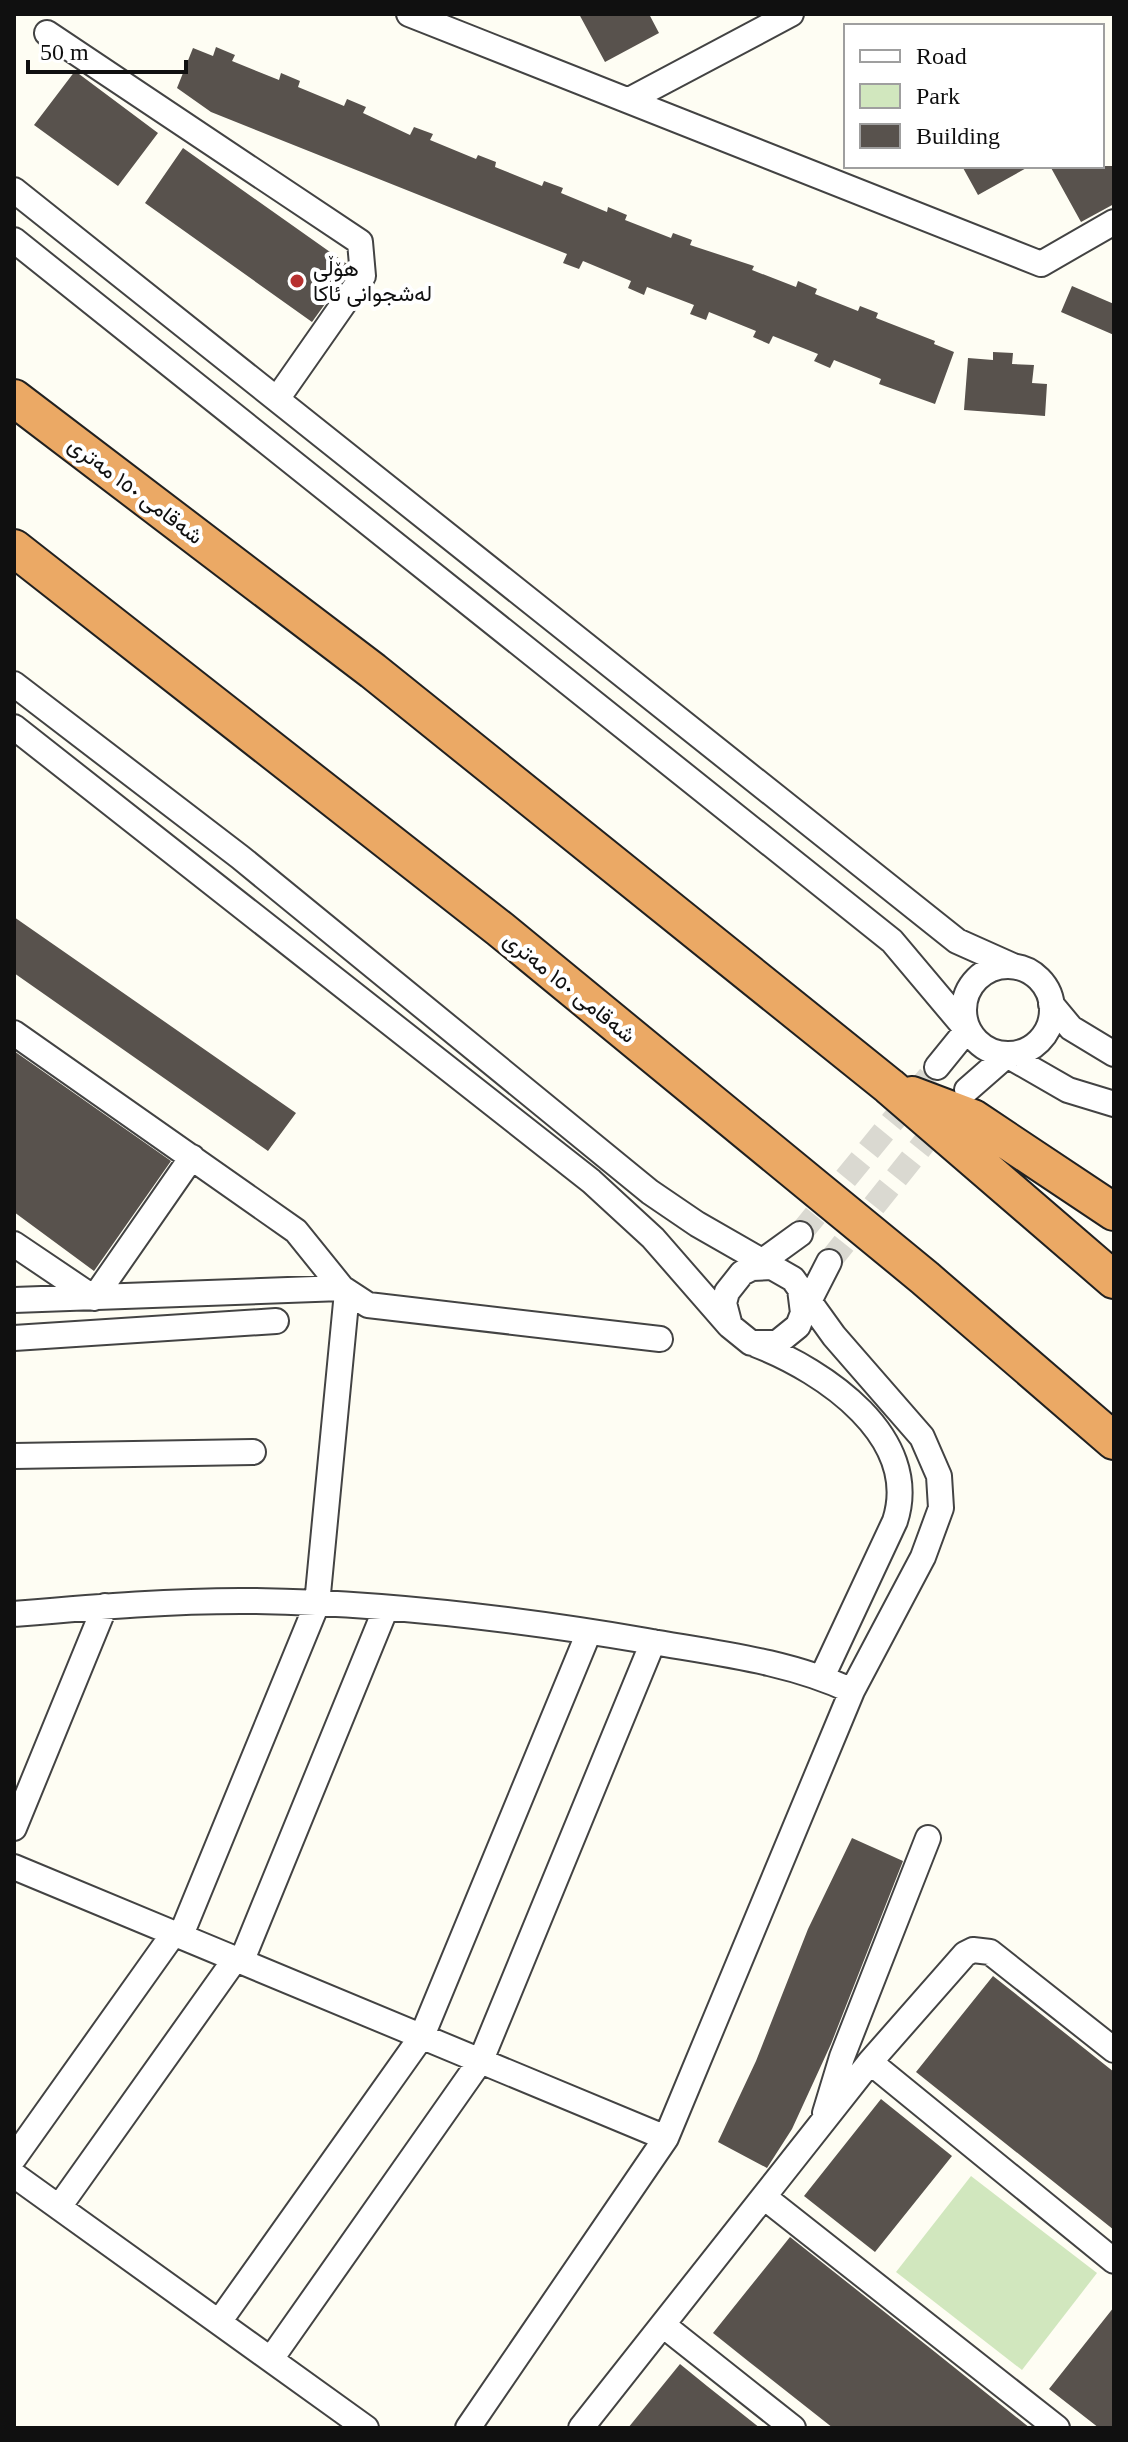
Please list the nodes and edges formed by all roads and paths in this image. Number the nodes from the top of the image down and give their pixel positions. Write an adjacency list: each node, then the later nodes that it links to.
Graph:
1 (409, 14): 4 (street)
2 (791, 14): 4 (street)
3 (47, 33): 9 (street)
4 (629, 100): 6 (street)
5 (14, 190): 9 (street)
6 (1114, 222)
7 (14, 240): 15 (street)
8 (14, 398): 20 (highway, شەقامی ١٥٠ مەتری)
9 (277, 399): 13 (street)
10 (14, 548): 39 (highway, شەقامی ١٥٠ مەتری)
11 (14, 684): 28 (street)
12 (14, 727): 35 (street)
13 (1013, 966): 14 (street); 15 (street)
14 (1051, 1004): 17 (street); 18 (street)
15 (967, 1030): 18 (street); 19 (street)
16 (14, 1033): 23 (street)
17 (1114, 1054)
18 (1007, 1055): 21 (street); 22 (street)
19 (937, 1067)
20 (889, 1086): 24 (highway); 29 (highway, شەقامی ١٥٠ مەتری)
21 (967, 1090)
22 (1114, 1104)
23 (192, 1157): 30 (street); 31 (street)
24 (1114, 1212)
25 (800, 1234): 28 (street)
26 (14, 1244): 31 (street)
27 (829, 1262): 33 (street)
28 (762, 1266): 33 (street); 35 (street)
29 (1114, 1280)
30 (344, 1290): 31 (street); 37 (street); 42 (street)
31 (94, 1298): 32 (street)
32 (14, 1300)
33 (804, 1301): 38 (street); 49 (street)
34 (276, 1321): 36 (street)
35 (730, 1326): 38 (street)
36 (14, 1338)
37 (660, 1339)
38 (751, 1343): 48 (street)
39 (1114, 1441)
40 (253, 1452): 41 (street)
41 (14, 1456)
42 (317, 1604): 43 (street); 44 (street); 53 (street)
43 (105, 1606): 45 (street); 50 (street)
44 (386, 1608): 46 (street); 54 (street)
45 (14, 1614)
46 (589, 1632): 47 (street); 55 (street)
47 (653, 1642): 48 (street); 57 (street)
48 (822, 1677): 49 (street)
49 (852, 1691): 60 (street)
50 (14, 1828)
51 (928, 1838): 59 (street)
52 (14, 1867): 53 (street)
53 (178, 1934): 54 (street); 61 (street)
54 (239, 1959): 55 (street); 64 (street)
55 (422, 2036): 57 (street); 66 (street)
56 (1114, 2050): 58 (street)
57 (481, 2060): 60 (street); 68 (street)
58 (870, 2062): 59 (street); 65 (street)
59 (812, 2136): 63 (street)
60 (666, 2138): 70 (street)
61 (14, 2158)
62 (14, 2175): 64 (street)
63 (764, 2197): 67 (street); 73 (street)
64 (59, 2207): 66 (street)
65 (1114, 2261)
66 (219, 2322): 68 (street)
67 (663, 2325): 71 (street); 72 (street)
68 (271, 2359): 69 (street)
69 (366, 2428)
70 (468, 2428)
71 (581, 2428)
72 (793, 2428)
73 (1057, 2428)

